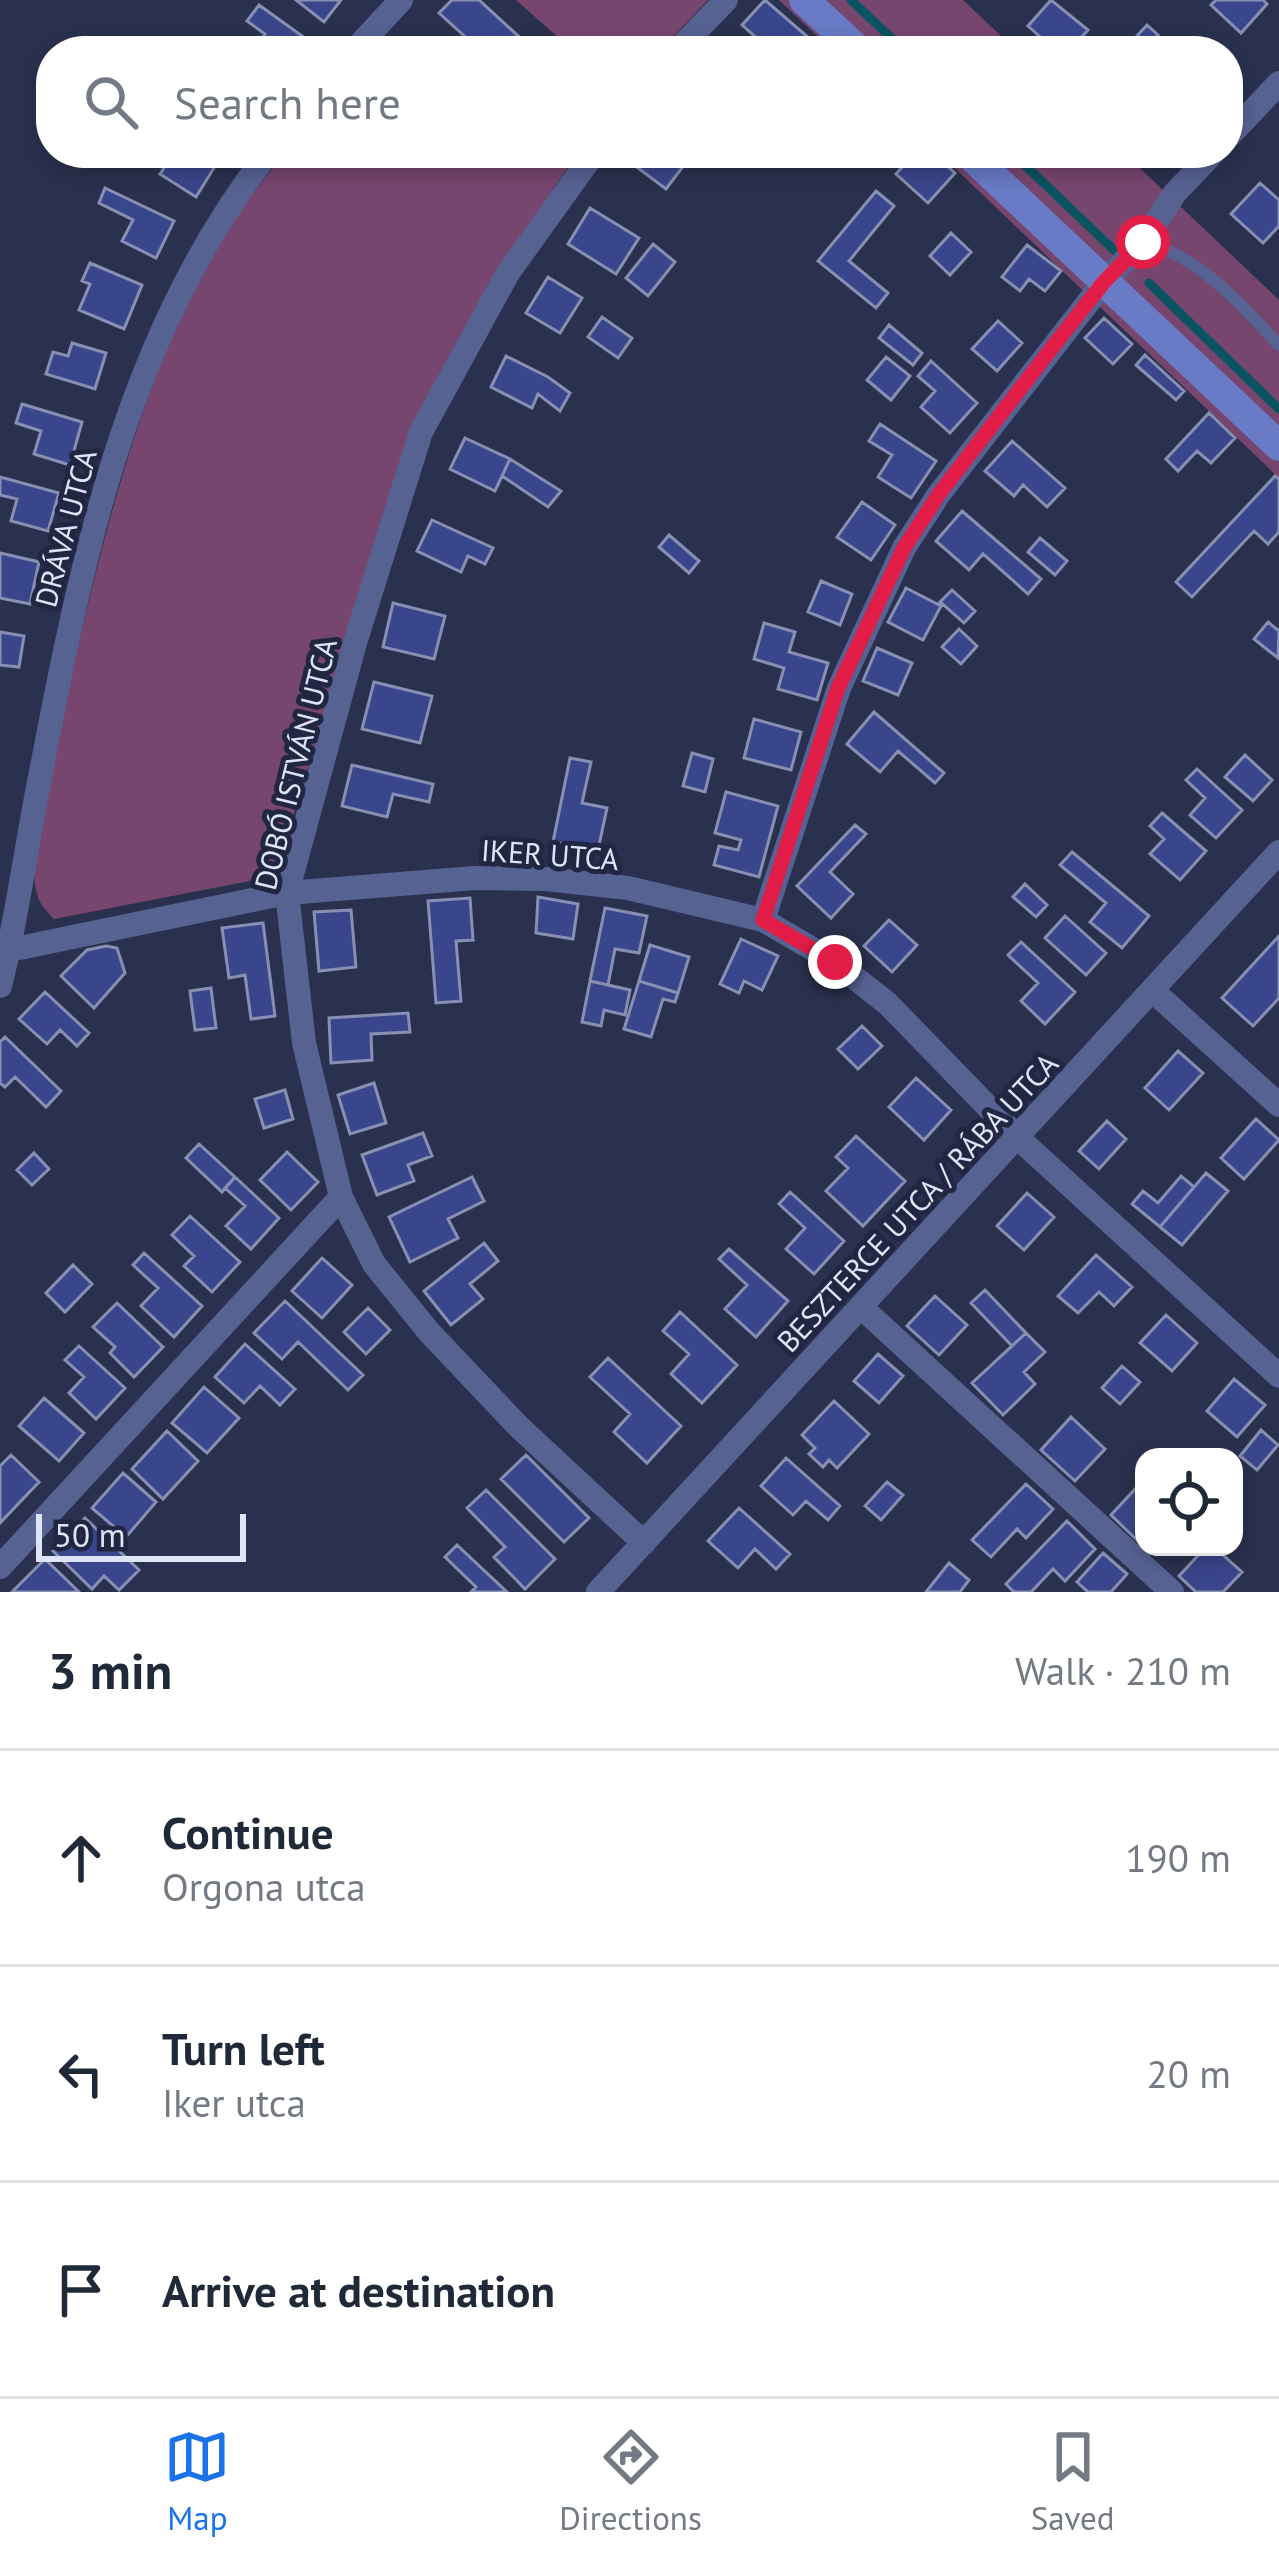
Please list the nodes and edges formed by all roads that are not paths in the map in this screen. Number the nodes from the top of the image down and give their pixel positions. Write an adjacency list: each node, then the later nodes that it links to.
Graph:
1 (400, 0): 4 (street)
2 (726, 0): 5 (street)
3 (804, 0): 6 (street)
4 (368, 36)
5 (691, 36)
6 (843, 36)
7 (1279, 83): 8 (street)
8 (1243, 121)
9 (257, 168): 20 (street, DRÁVA UTCA)
10 (583, 168): 18 (street, DOBÓ ISTVÁN UTCA)
11 (984, 168): 14 (street)
12 (1199, 168): 13 (street)
13 (1143, 242): 14 (street); 15 (lane)
14 (1104, 282): 16 (street); 19 (street)
15 (1279, 345)
16 (1279, 446)
17 (1279, 852): 22 (street, BESZTERCE UTCA / RÁBA UTCA)
18 (287, 893): 19 (street, IKER UTCA); 20 (street, IKER UTCA); 25 (street, DOBÓ ISTVÁN UTCA)
19 (763, 920): 24 (street, IKER UTCA)
20 (4, 952): 21 (street, DRÁVA UTCA)
21 (0, 986)
22 (1153, 991): 23 (street); 24 (street, BESZTERCE UTCA / RÁBA UTCA)
23 (1279, 1105)
24 (1017, 1137): 26 (street, BESZTERCE UTCA / RÁBA UTCA); 27 (street, IKER UTCA)
25 (341, 1197): 28 (street, DOBÓ ISTVÁN UTCA); 29 (street)
26 (862, 1308): 28 (street, BESZTERCE UTCA / RÁBA UTCA); 31 (street)
27 (1279, 1376)
28 (644, 1543): 30 (street, BESZTERCE UTCA / RÁBA UTCA)
29 (0, 1567)
30 (598, 1592)
31 (1172, 1592)

